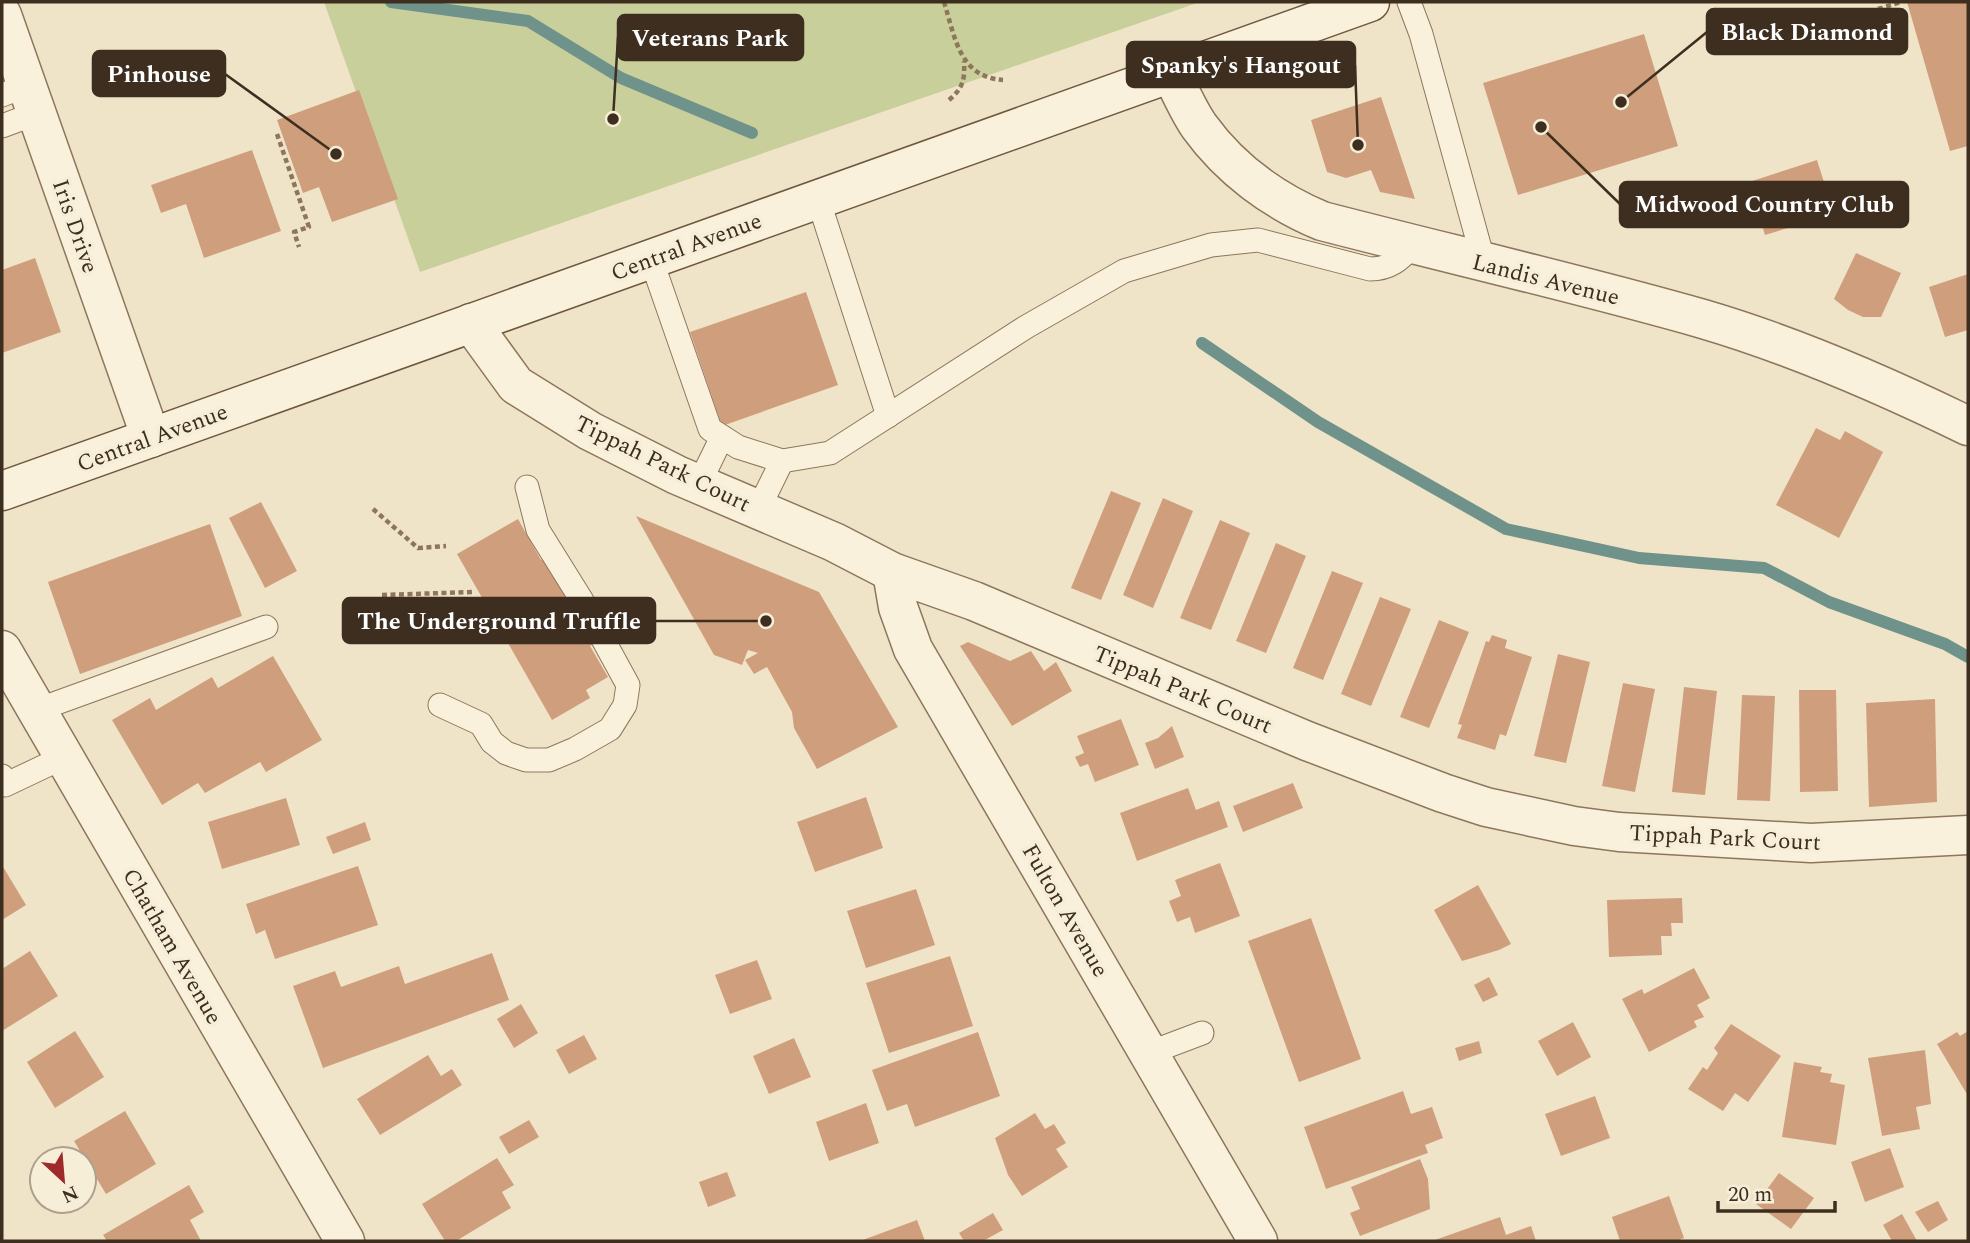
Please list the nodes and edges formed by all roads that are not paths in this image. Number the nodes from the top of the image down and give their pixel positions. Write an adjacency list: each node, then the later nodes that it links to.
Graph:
1 (1370, 2): 4 (street, Central Avenue)
2 (1409, 2): 9 (lane)
3 (2, 15): 5 (street, Iris Drive)
4 (1171, 73): 6 (street, Central Avenue); 7 (street, Landis Avenue)
5 (17, 105): 14 (street, Iris Drive)
6 (818, 199): 8 (street, Central Avenue); 11 (lane)
7 (1414, 245): 9 (street, Landis Avenue); 11 (lane)
8 (651, 258): 10 (street, Central Avenue); 13 (lane)
9 (1484, 263): 12 (street, Landis Avenue)
10 (471, 323): 14 (street, Central Avenue); 16 (street, Tippah Park Court)
11 (888, 416): 15 (lane)
12 (1968, 426)
13 (722, 436): 15 (lane); 16 (lane)
14 (151, 438): 18 (street, Central Avenue)
15 (782, 461): 19 (lane)
16 (699, 484): 19 (street, Tippah Park Court)
17 (527, 487): 23 (lane)
18 (2, 491)
19 (758, 510): 20 (street, Tippah Park Court)
20 (892, 572): 27 (street, Tippah Park Court); 29 (street, Fulton Avenue)
21 (265, 626): 24 (lane)
22 (2, 650): 24 (street, Chatham Avenue)
23 (440, 705)
24 (37, 710): 25 (street, Chatham Avenue)
25 (64, 757): 26 (lane); 30 (street, Chatham Avenue)
26 (2, 776)
27 (1968, 835)
28 (1202, 1033): 29 (lane)
29 (1149, 1053): 31 (street, Fulton Avenue)
30 (345, 1241)
31 (1258, 1241)

